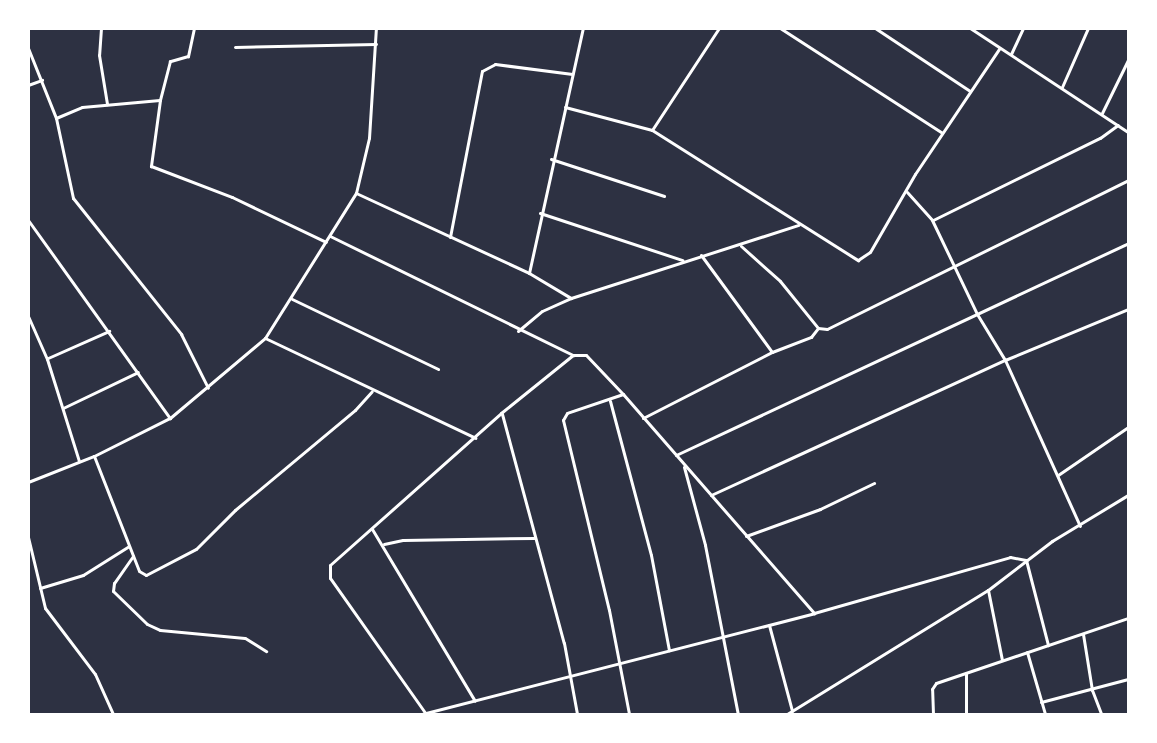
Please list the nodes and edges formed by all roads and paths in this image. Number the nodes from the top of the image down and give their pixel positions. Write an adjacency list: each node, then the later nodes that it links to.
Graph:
1 (101, 28): 23 (street)
2 (194, 28): 22 (street)
3 (376, 28): 11 (street)
4 (583, 28): 17 (street)
5 (719, 28): 28 (street)
6 (780, 28): 30 (street)
7 (875, 28): 21 (street)
8 (970, 28): 14 (street)
9 (1023, 28): 15 (street)
10 (1088, 28): 20 (street)
11 (376, 44): 13 (street); 34 (street)
12 (28, 48): 18 (street)
13 (235, 48)
14 (999, 49): 15 (street); 21 (street)
15 (1010, 54): 20 (street)
16 (1128, 60): 25 (street)
17 (572, 74): 24 (street); 41 (street)
18 (42, 80): 19 (street); 26 (street)
19 (28, 85)
20 (1062, 87): 25 (street)
21 (970, 91): 30 (street)
22 (160, 100): 23 (street); 42 (street)
23 (107, 104): 26 (street)
24 (565, 107): 28 (street); 31 (street)
25 (1102, 113): 27 (street)
26 (56, 117): 64 (street)
27 (1118, 125): 29 (street); 38 (street)
28 (652, 130): 39 (street)
29 (1128, 132)
30 (942, 133): 33 (street)
31 (552, 159): 35 (street); 36 (street)
32 (1128, 180): 47 (street)
33 (907, 192): 38 (street); 39 (street)
34 (356, 193): 40 (street); 41 (street)
35 (664, 196)
36 (540, 213): 46 (street); 48 (street)
37 (28, 220): 55 (street)
38 (932, 220): 47 (street)
39 (799, 225): 44 (street)
40 (330, 236): 42 (street); 56 (street)
41 (450, 237): 48 (street)
42 (326, 242): 50 (street)
43 (1128, 243): 52 (street)
44 (741, 246): 45 (street); 54 (street)
45 (701, 255): 46 (street); 58 (street)
46 (682, 260): 49 (street)
47 (954, 268): 52 (street); 54 (street)
48 (529, 273): 49 (street)
49 (572, 298): 56 (street)
50 (292, 299): 57 (street); 62 (street)
51 (1128, 309): 61 (street)
52 (978, 314): 61 (street); 74 (street)
53 (28, 316): 60 (street)
54 (818, 328): 58 (street)
55 (109, 331): 60 (street); 63 (street)
56 (518, 331): 59 (street)
57 (265, 338): 64 (street); 65 (street)
58 (772, 352): 71 (street)
59 (573, 355): 66 (street); 69 (street)
60 (47, 358): 68 (street)
61 (1005, 360): 78 (street); 81 (street)
62 (438, 369)
63 (138, 372): 68 (street); 70 (street)
64 (208, 388): 70 (street)
65 (372, 391): 73 (street); 90 (street)
66 (622, 394): 67 (street); 71 (street)
67 (610, 401): 100 (street); 104 (street)
68 (63, 408): 76 (street)
69 (501, 413): 73 (street); 87 (street)
70 (170, 418): 75 (street)
71 (643, 418): 74 (street)
72 (1128, 427): 78 (street)
73 (476, 438): 84 (street)
74 (676, 455): 77 (street)
75 (94, 456): 76 (street); 89 (street)
76 (80, 462): 79 (street)
77 (684, 464): 81 (street); 98 (street)
78 (1058, 475): 83 (street)
79 (28, 482)
80 (874, 483): 85 (street)
81 (711, 495): 85 (street)
82 (1128, 495): 83 (street)
83 (1080, 526): 91 (street)
84 (372, 529): 88 (street); 113 (street)
85 (747, 536): 94 (street)
86 (28, 537): 92 (street)
87 (534, 538): 88 (street); 106 (street)
88 (384, 544): 109 (street)
89 (129, 546): 90 (street); 92 (street)
90 (133, 556): 101 (street)
91 (1026, 560): 93 (street); 94 (street); 99 (street)
92 (40, 588): 112 (street)
93 (988, 590): 103 (street); 111 (street)
94 (814, 613): 96 (street)
95 (1128, 618): 97 (street)
96 (769, 625): 98 (street); 111 (street)
97 (1083, 634): 99 (street); 108 (street)
98 (720, 637): 100 (street); 116 (street)
99 (1048, 645): 102 (street)
100 (669, 650): 104 (street)
101 (266, 651)
102 (1027, 652): 103 (street); 110 (street)
103 (1002, 660): 105 (street)
104 (620, 663): 106 (street); 115 (street)
105 (966, 673): 118 (street); 119 (street)
106 (570, 676): 109 (street); 114 (street)
107 (1128, 679): 108 (street)
108 (1092, 690): 110 (street); 121 (street)
109 (475, 701): 113 (street)
110 (1041, 702): 120 (street)
111 (792, 711): 117 (street)
112 (113, 714)
113 (425, 714)
114 (577, 714)
115 (629, 714)
116 (738, 714)
117 (787, 714)
118 (933, 714)
119 (966, 714)
120 (1045, 714)
121 (1101, 714)

